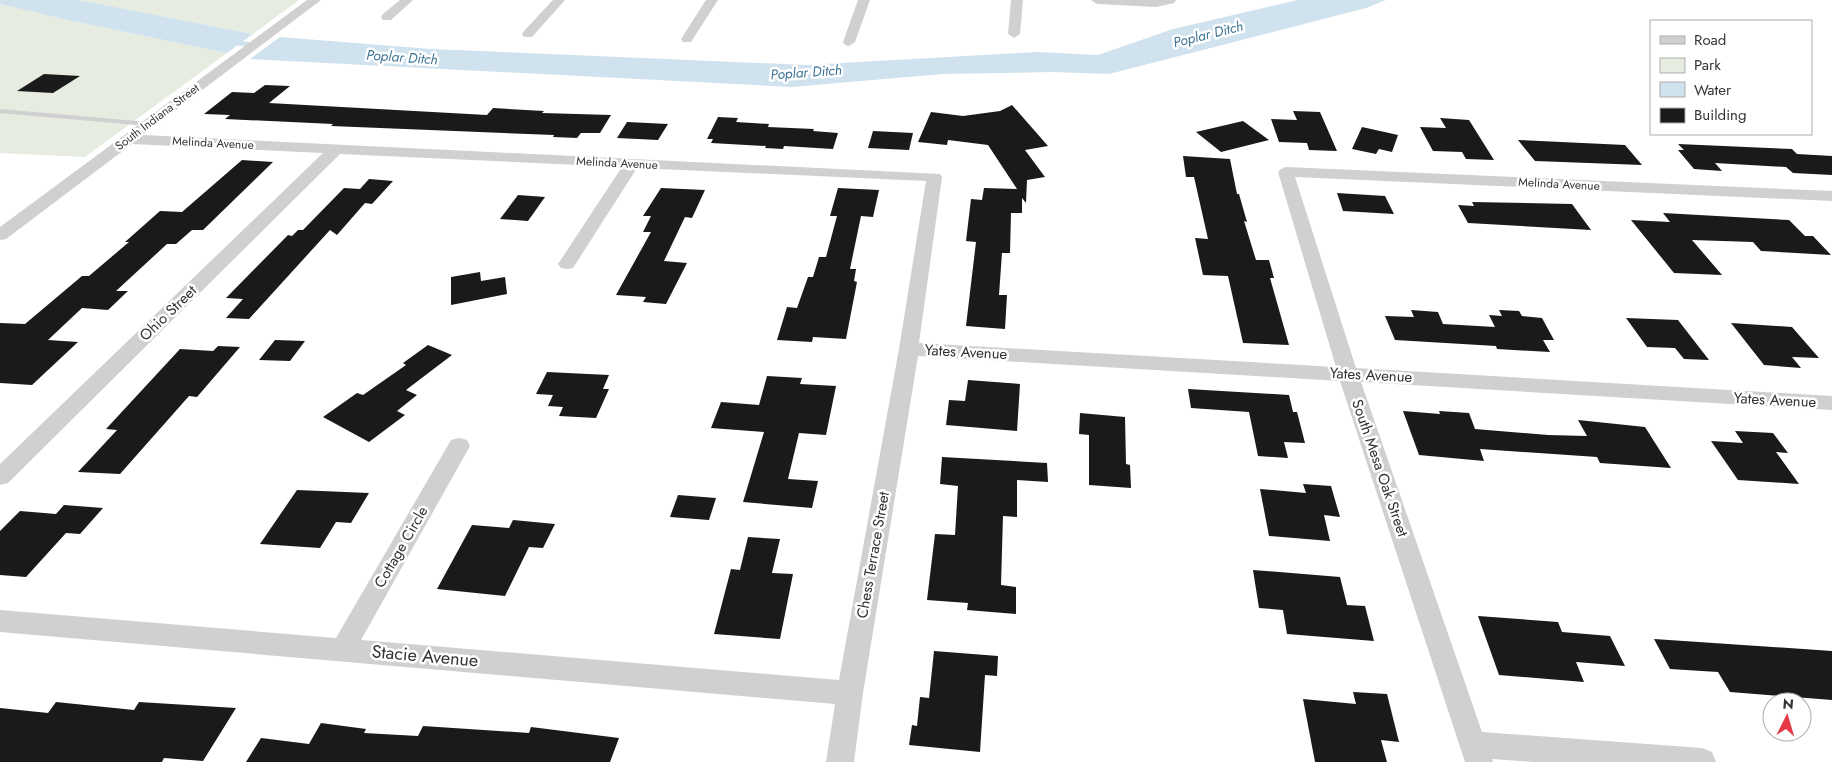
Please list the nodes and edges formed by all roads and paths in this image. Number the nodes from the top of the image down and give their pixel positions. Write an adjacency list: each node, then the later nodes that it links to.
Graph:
1 (315, 0): 15 (street, South Indiana Street)
2 (407, 0): 9 (street)
3 (559, 0): 10 (street)
4 (712, 0): 12 (street)
5 (864, 0): 13 (street)
6 (1017, 0): 11 (street)
7 (1097, 0): 8 (street)
8 (1170, 0)
9 (387, 17)
10 (528, 34)
11 (1014, 34)
12 (687, 40)
13 (849, 42)
14 (0, 111): 15 (lane)
15 (148, 124): 16 (street, South Indiana Street)
16 (127, 139): 17 (street, Melinda Avenue); 21 (street, South Indiana Street)
17 (336, 149): 18 (street, Melinda Avenue); 27 (street, Ohio Street)
18 (632, 164): 22 (street); 23 (street, Melinda Avenue)
19 (1286, 172): 20 (street, Melinda Avenue); 24 (street, South Mesa Oak Street)
20 (1832, 196)
21 (0, 235)
22 (568, 264)
23 (909, 349): 24 (street, Yates Avenue); 30 (street, Chess Terrace Street)
24 (1348, 374): 25 (street, Yates Avenue); 31 (street, South Mesa Oak Street)
25 (1832, 403)
26 (459, 446): 29 (street, Cottage Circle)
27 (0, 477)
28 (0, 621): 29 (street, Stacie Avenue)
29 (343, 649): 30 (street, Stacie Avenue)
30 (850, 694): 32 (street, Chess Terrace Street)
31 (1476, 753): 33 (street)
32 (840, 762)
33 (1702, 762)

